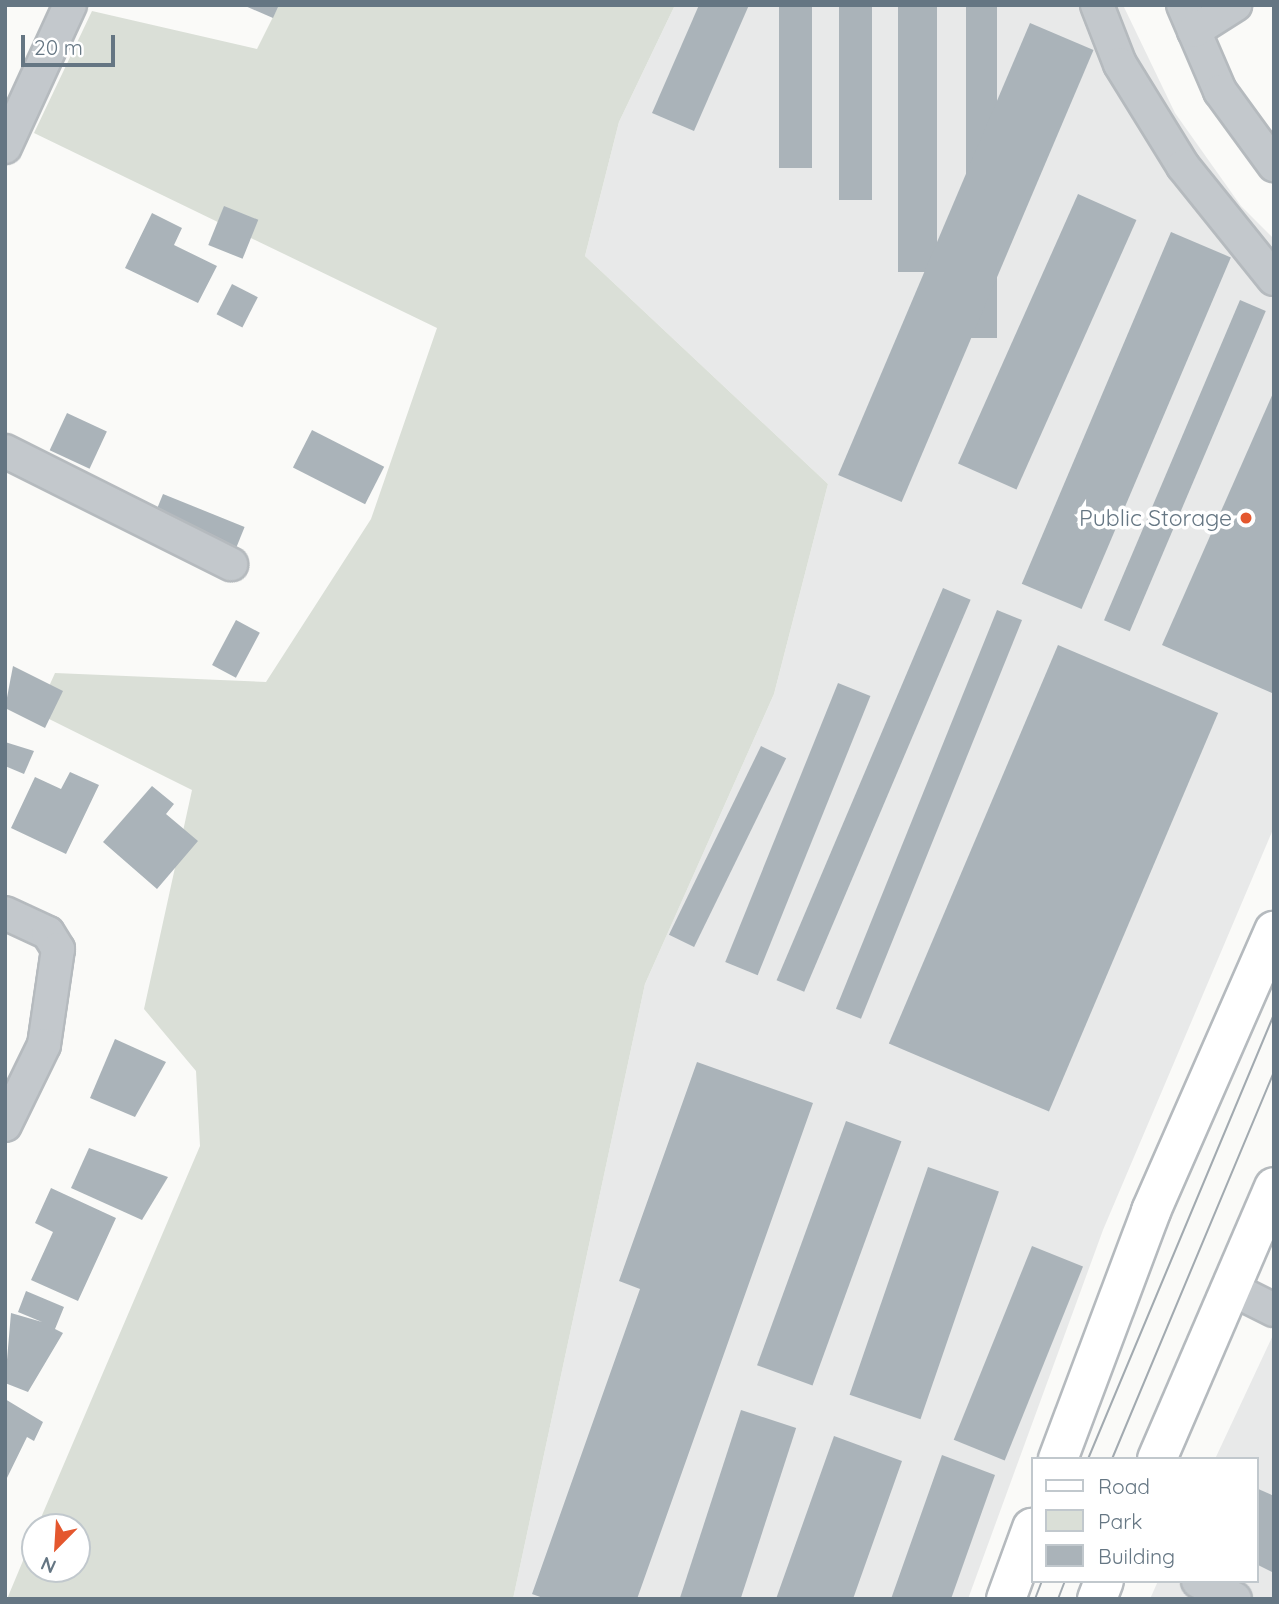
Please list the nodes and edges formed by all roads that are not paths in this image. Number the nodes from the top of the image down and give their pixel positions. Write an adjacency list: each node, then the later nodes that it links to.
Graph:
1 (70, 5): 5 (street)
2 (1097, 5): 7 (street)
3 (1235, 5): 4 (street)
4 (1188, 18): 6 (street)
5 (5, 147)
6 (1274, 165)
7 (1274, 279)
8 (5, 451): 9 (street)
9 (231, 564)
10 (5, 913): 12 (street)
11 (1274, 932): 16 (main road)
12 (5, 1125)
13 (1274, 1187): 14 (main road)
14 (1230, 1288): 15 (street); 17 (main road)
15 (1274, 1310)
16 (1059, 1457)
17 (1158, 1457)
18 (1030, 1533): 20 (main road)
19 (1202, 1583): 21 (street)
20 (1006, 1599)
21 (1235, 1599)

